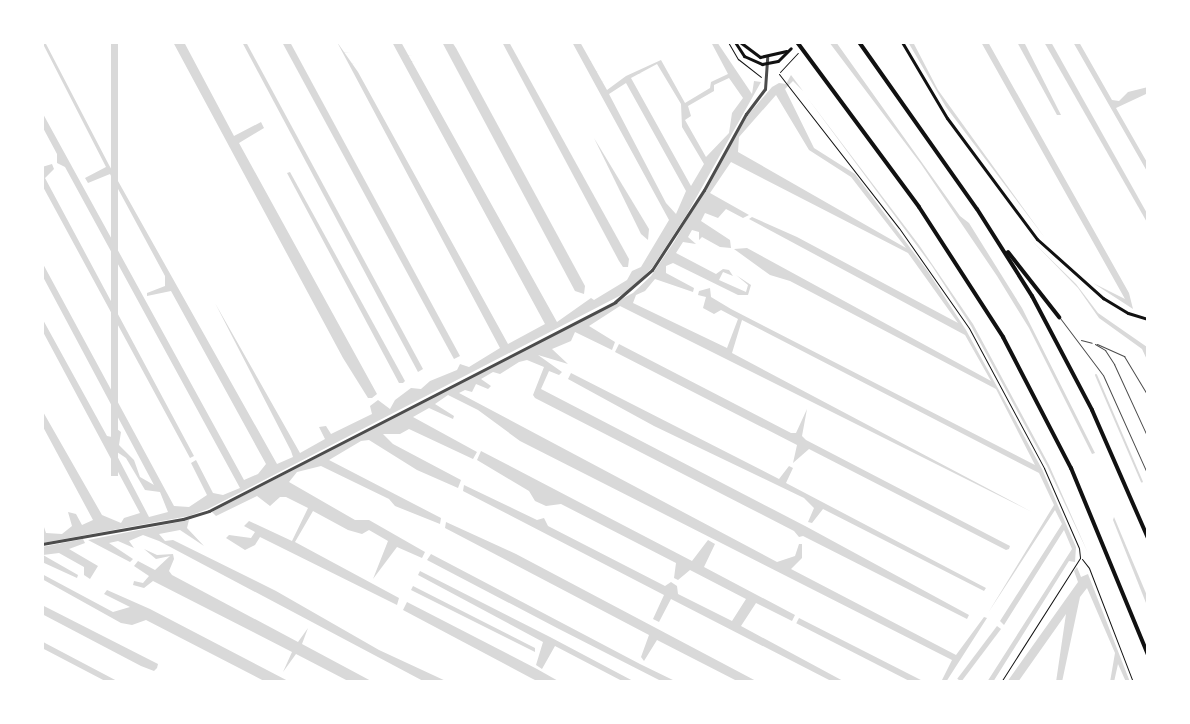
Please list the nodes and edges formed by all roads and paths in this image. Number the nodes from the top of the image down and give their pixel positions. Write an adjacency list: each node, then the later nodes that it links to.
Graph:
1 (728, 42): 11 (path)
2 (737, 42): 8 (main road); 9 (main road)
3 (798, 42): 6 (main road); 27 (highway)
4 (859, 42): 12 (highway)
5 (902, 42): 14 (main road)
6 (791, 48): 8 (main road); 9 (main road)
7 (802, 50): 10 (path)
8 (767, 57): 9 (street)
9 (767, 64): 11 (street)
10 (779, 74): 11 (path); 26 (path)
11 (767, 76): 25 (street)
12 (996, 238): 13 (highway); 24 (highway)
13 (1059, 317): 15 (lane)
14 (1148, 319)
15 (1079, 339): 16 (lane); 22 (lane)
16 (1095, 344): 17 (lane); 18 (lane)
17 (1148, 396)
18 (1143, 426): 19 (lane); 20 (lane)
19 (1148, 427)
20 (1148, 438)
21 (1148, 460): 22 (lane)
22 (1143, 465): 23 (lane)
23 (1148, 474)
24 (1148, 538)
25 (42, 544)
26 (1080, 558): 28 (path); 29 (path)
27 (1148, 655)
28 (1001, 682)
29 (1133, 682)

